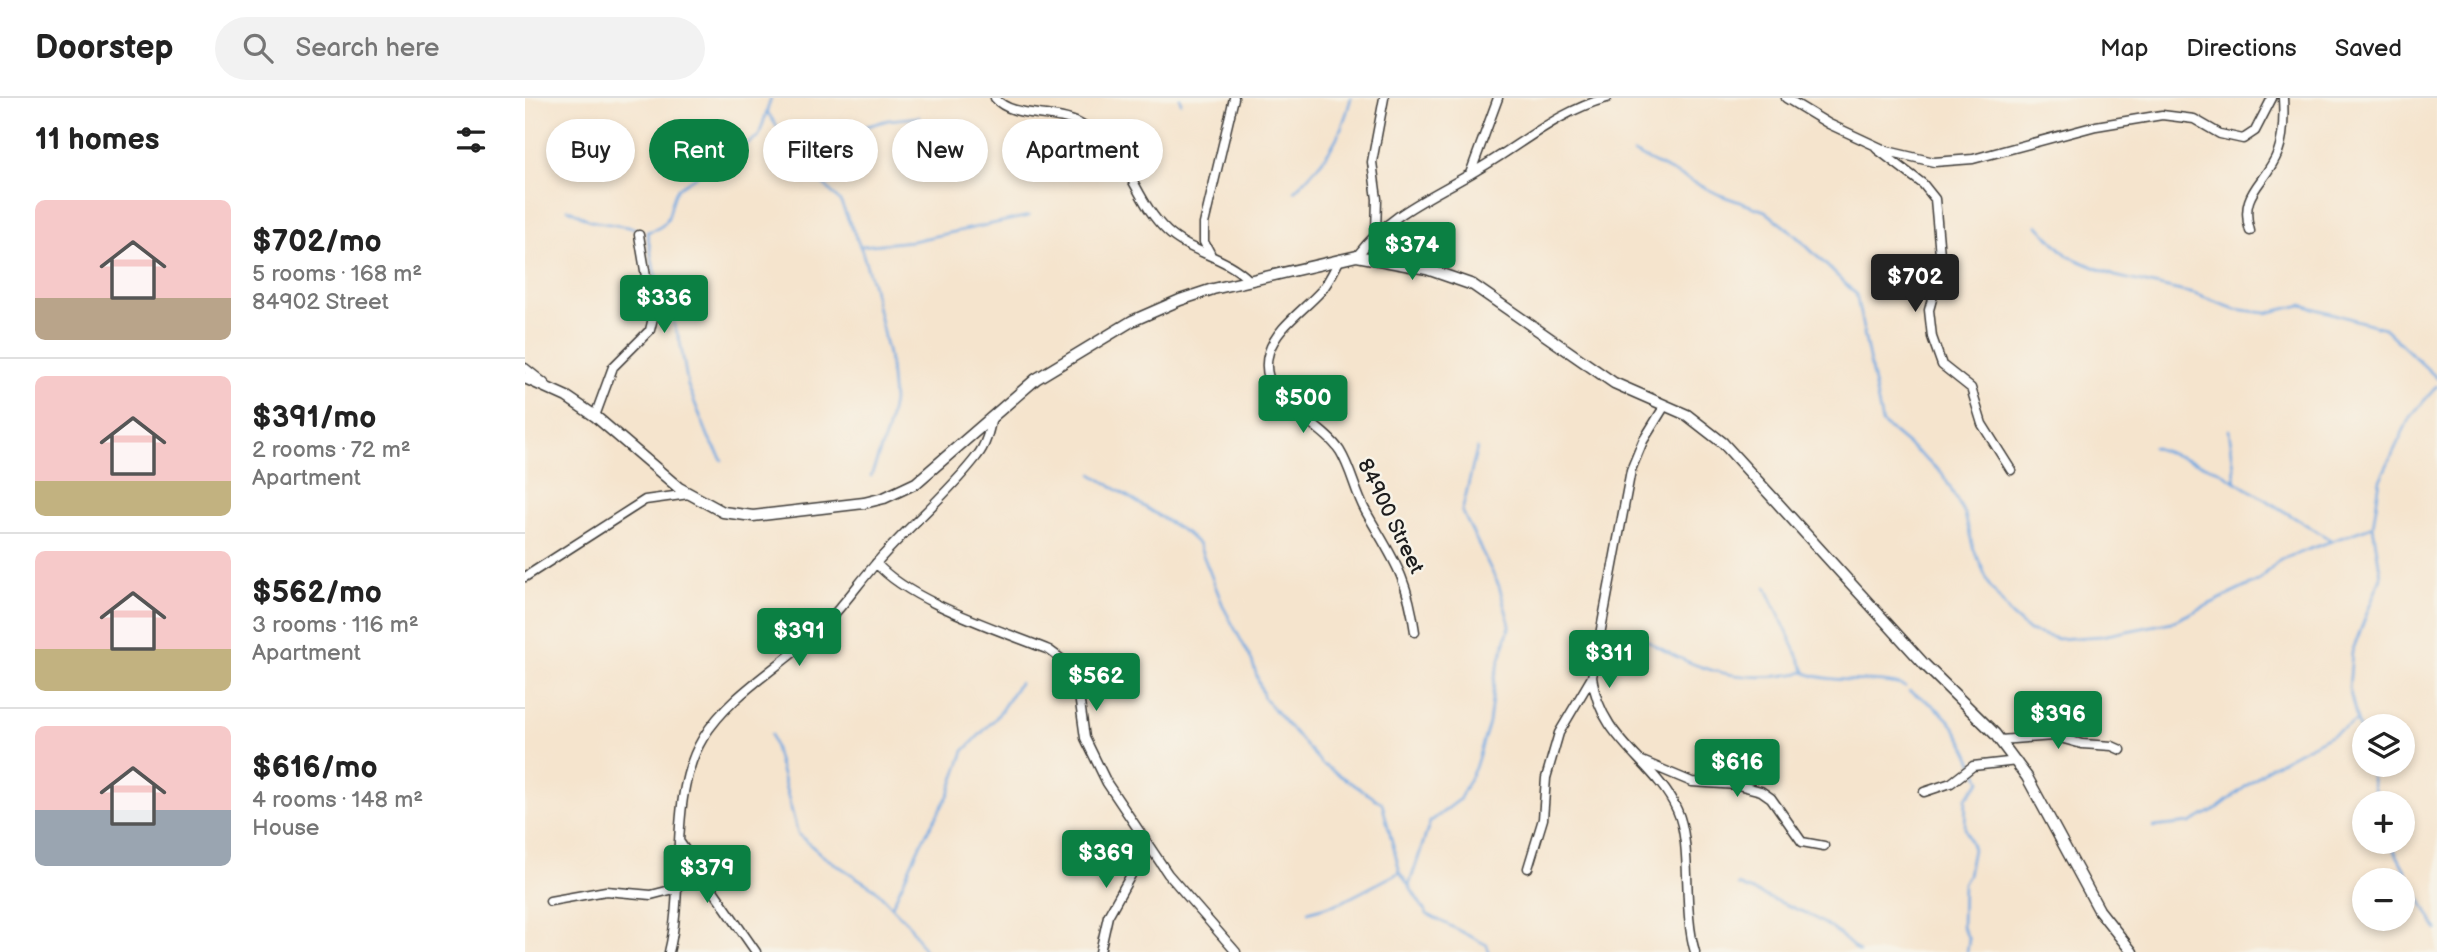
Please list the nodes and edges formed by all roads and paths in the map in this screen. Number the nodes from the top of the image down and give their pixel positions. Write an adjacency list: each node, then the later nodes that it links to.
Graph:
1 (995, 98): 14 (street)
2 (1234, 98): 14 (street)
3 (1384, 98): 12 (street)
4 (1499, 98): 10 (street)
5 (1607, 98): 10 (street)
6 (1786, 98): 9 (street)
7 (2272, 98): 9 (street)
8 (2283, 98): 11 (street)
9 (1872, 145): 24 (street)
10 (1470, 174): 12 (street)
11 (2250, 231)
12 (1376, 232): 15 (street)
13 (639, 236): 22 (street)
14 (1210, 253): 17 (street)
15 (1357, 256): 16 (street); 21 (street)
16 (1340, 259): 17 (street); 28 (street, 84900 Street)
17 (1249, 280): 23 (street)
18 (525, 368): 20 (street)
19 (525, 378): 20 (street)
20 (544, 383): 22 (street)
21 (1664, 407): 29 (street); 30 (street)
22 (595, 416): 25 (street)
23 (992, 416): 25 (street); 26 (street)
24 (2011, 470)
25 (689, 494): 27 (street)
26 (876, 563): 35 (street); 36 (street)
27 (525, 577)
28 (1415, 632)
29 (1592, 677): 32 (street); 38 (street)
30 (2000, 740): 31 (street); 33 (street)
31 (2121, 750)
32 (1636, 758): 37 (street); 45 (street)
33 (2017, 761): 34 (street); 46 (street)
34 (1924, 792)
35 (1138, 828): 43 (street); 44 (street)
36 (679, 841): 39 (street); 42 (street)
37 (1824, 846)
38 (1528, 868)
39 (678, 888): 40 (street); 41 (street)
40 (550, 901)
41 (669, 952)
42 (756, 952)
43 (1100, 952)
44 (1236, 952)
45 (1695, 952)
46 (2131, 952)

